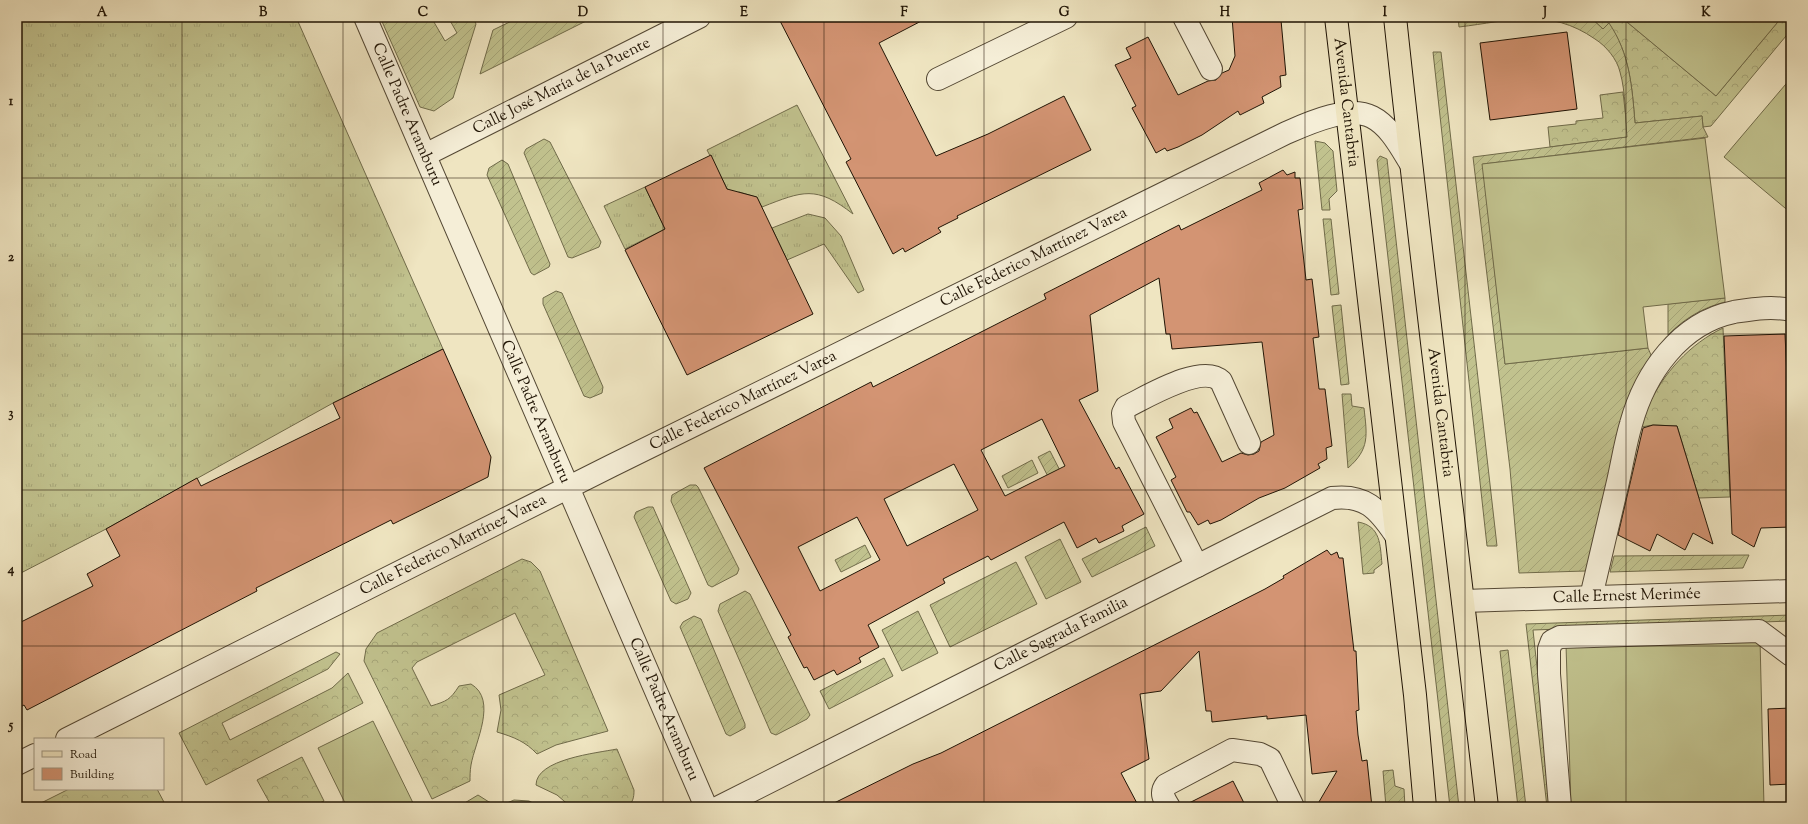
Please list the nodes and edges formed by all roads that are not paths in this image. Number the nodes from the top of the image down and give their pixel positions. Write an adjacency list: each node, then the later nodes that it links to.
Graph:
1 (365, 17): 10 (street, Calle Padre Aramburu)
2 (699, 17): 10 (street, Calle José María de la Puente)
3 (1066, 17): 8 (street)
4 (1184, 17): 7 (street)
5 (1336, 17): 9 (main road, Avenida Cantabria)
6 (1395, 17): 11 (main road, Avenida Cantabria)
7 (1211, 69)
8 (938, 79)
9 (1347, 113): 11 (street, Calle Federico Martínez Varea); 14 (street, Calle Federico Martínez Varea); 15 (main road, Avenida Cantabria)
10 (425, 155): 14 (street, Calle Padre Aramburu)
11 (1411, 164): 19 (main road, Avenida Cantabria)
12 (1791, 310): 18 (street)
13 (1249, 443): 16 (street)
14 (568, 488): 21 (street, Calle Federico Martínez Varea); 24 (street, Calle Padre Aramburu)
15 (1396, 534): 16 (street, Calle Sagrada Familia); 28 (main road, Avenida Cantabria)
16 (1197, 566): 25 (street, Calle Sagrada Familia)
17 (1791, 591): 18 (street, Calle Ernest Merimée)
18 (1591, 597): 19 (street, Calle Ernest Merimée)
19 (1463, 601): 29 (main road, Avenida Cantabria)
20 (1791, 655): 30 (street)
21 (68, 738)
22 (34, 756): 23 (street)
23 (17, 764)
24 (706, 807)
25 (719, 807)
26 (1169, 807): 27 (street)
27 (1293, 807)
28 (1425, 807)
29 (1486, 807)
30 (1560, 807)

